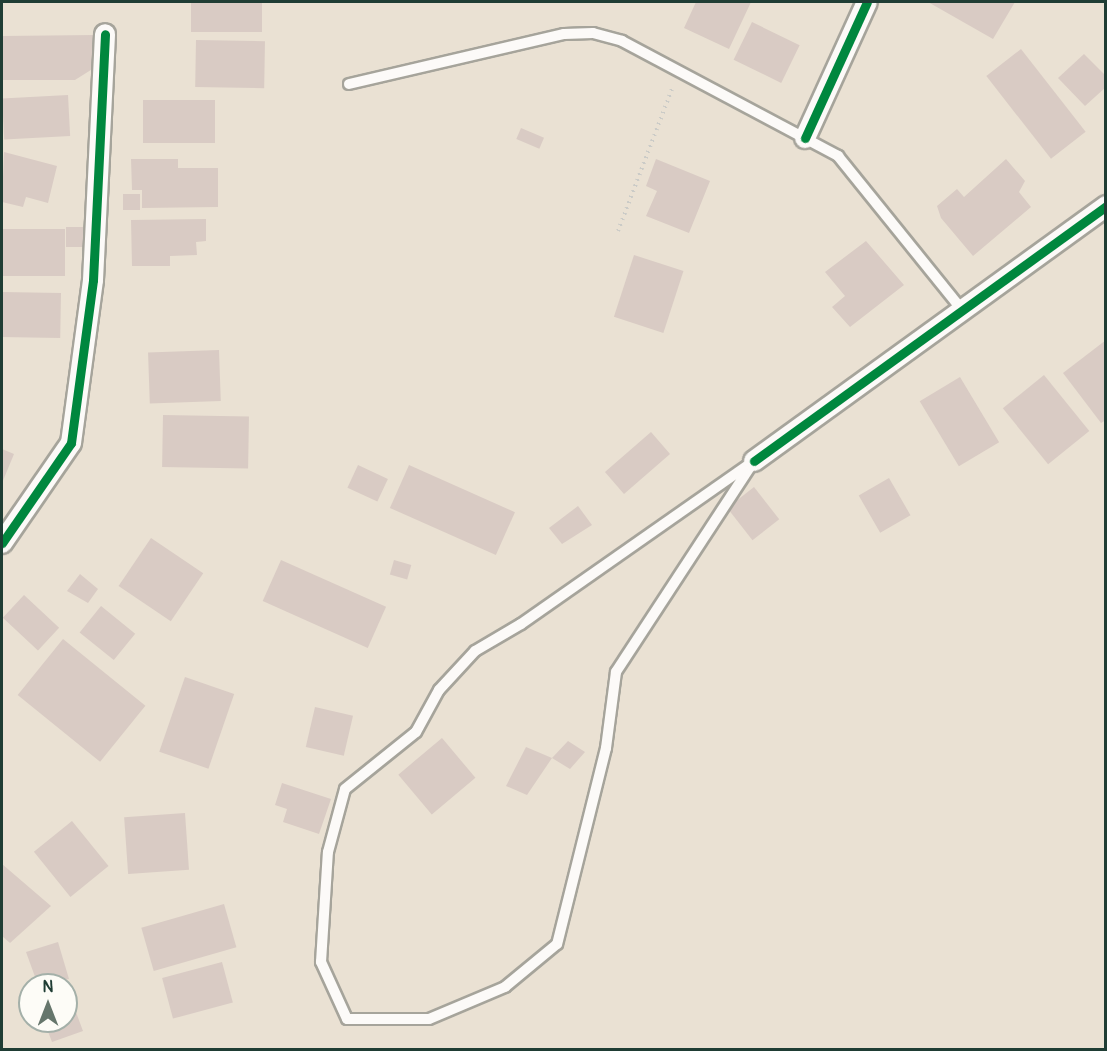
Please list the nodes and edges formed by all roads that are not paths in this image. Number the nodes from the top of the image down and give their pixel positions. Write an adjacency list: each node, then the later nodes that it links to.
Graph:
1 (867, 2): 4 (street)
2 (105, 33): 8 (street)
3 (349, 84): 4 (lane)
4 (805, 138): 6 (lane)
5 (1106, 206): 6 (street)
6 (964, 312): 7 (street)
7 (754, 461): 7 (lane)
8 (2, 543)

